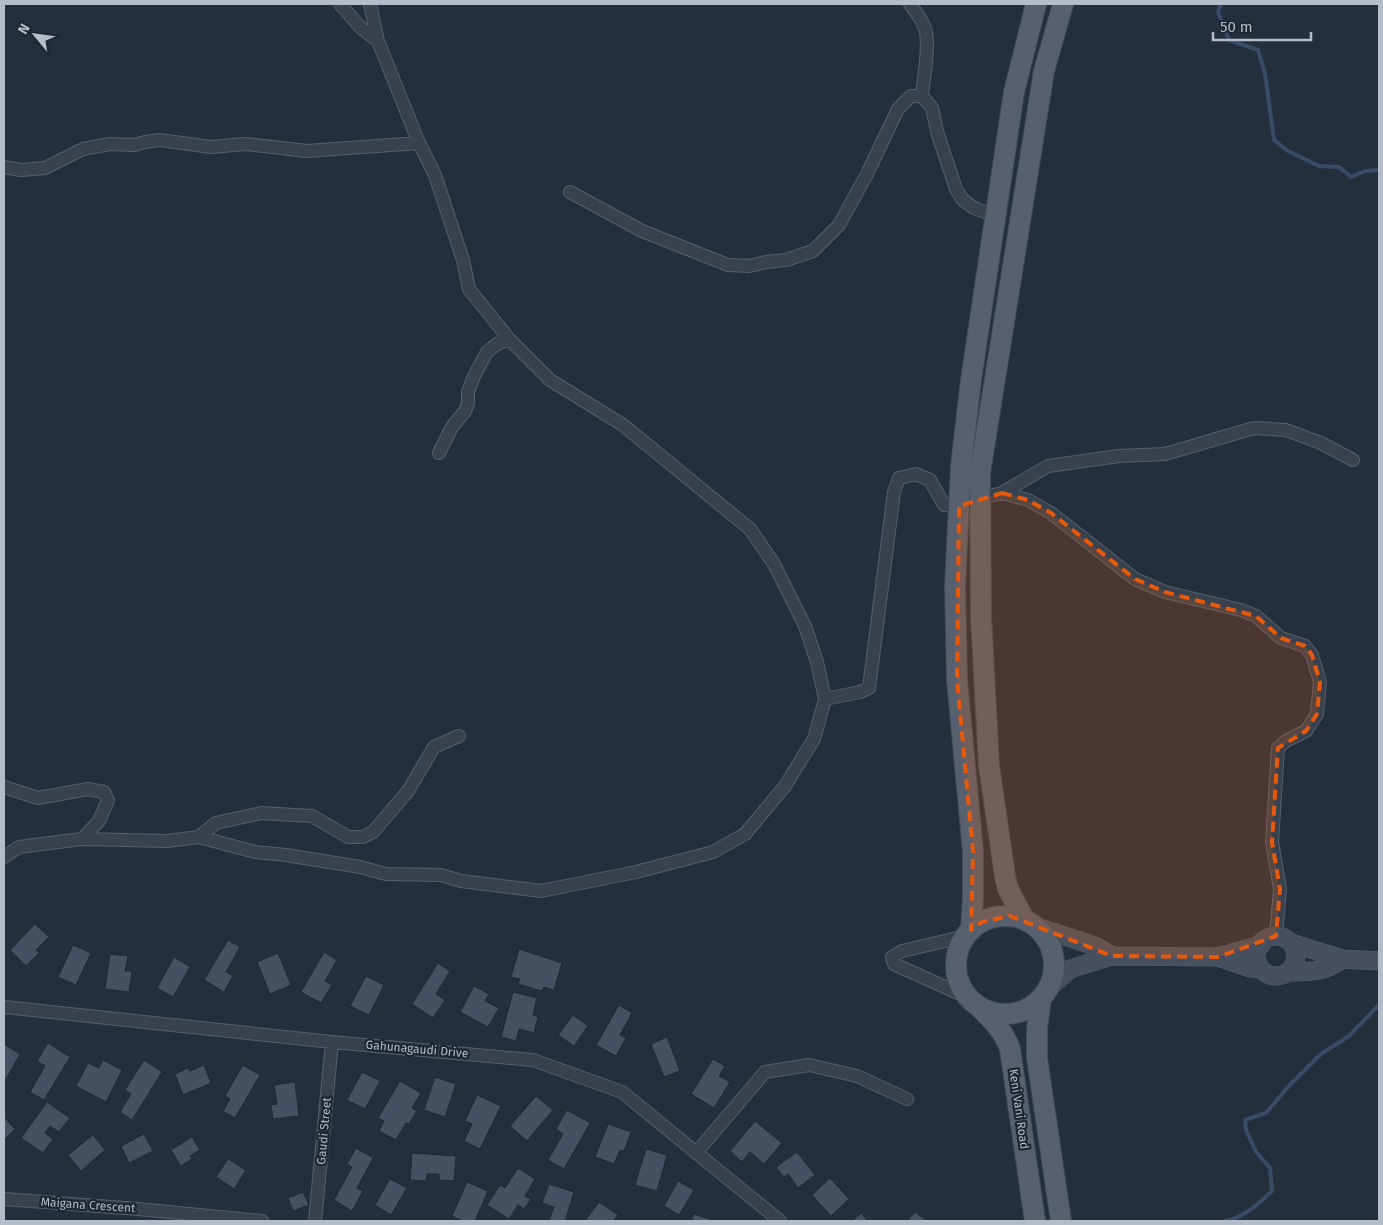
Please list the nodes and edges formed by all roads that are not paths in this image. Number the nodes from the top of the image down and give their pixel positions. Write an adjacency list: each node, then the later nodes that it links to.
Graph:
1 (340, 4): 6 (street)
2 (370, 4): 6 (street)
3 (910, 4): 7 (street)
4 (1036, 4): 11 (main road)
5 (1063, 4): 16 (main road)
6 (378, 41): 8 (street)
7 (922, 96): 10 (street); 11 (street)
8 (419, 143): 9 (street); 12 (street)
9 (4, 167)
10 (570, 192)
11 (996, 216): 17 (main road)
12 (509, 339): 13 (street); 18 (street)
13 (439, 453)
14 (1353, 460): 15 (street)
15 (1002, 493): 16 (street); 26 (street)
16 (980, 498): 17 (street); 24 (main road)
17 (959, 506): 18 (street); 25 (main road)
18 (825, 698): 21 (street)
19 (459, 736): 21 (street)
20 (4, 787): 22 (street)
21 (199, 837): 22 (street)
22 (82, 840): 23 (street)
23 (4, 857)
24 (1030, 923): 25 (main road); 27 (main road); 33 (main road)
25 (968, 933): 34 (main road); 34 (street)
26 (1276, 941): 28 (main road); 29 (main road); 31 (main road); 32 (main road)
27 (1112, 956): 28 (main road); 33 (main road)
28 (1218, 957): 31 (main road)
29 (1343, 959): 30 (main road); 32 (main road)
30 (1379, 961)
31 (1262, 970): 32 (main road)
32 (1288, 972)
33 (1045, 993): 34 (main road); 45 (main road, Keni Vani Road)
34 (973, 1002): 44 (main road, Keni Vani Road)
35 (4, 1007): 36 (street, Gahunagaudi Drive)
36 (332, 1042): 38 (street, Gahunagaudi Drive); 42 (street, Gaudi Street)
37 (907, 1099): 38 (street)
38 (696, 1153): 43 (street, Gahunagaudi Drive)
39 (4, 1199): 40 (street, Maigana Crescent)
40 (137, 1215): 41 (street, Maigana Crescent)
41 (262, 1221)
42 (315, 1221)
43 (780, 1221)
44 (1035, 1221)
45 (1062, 1221)

